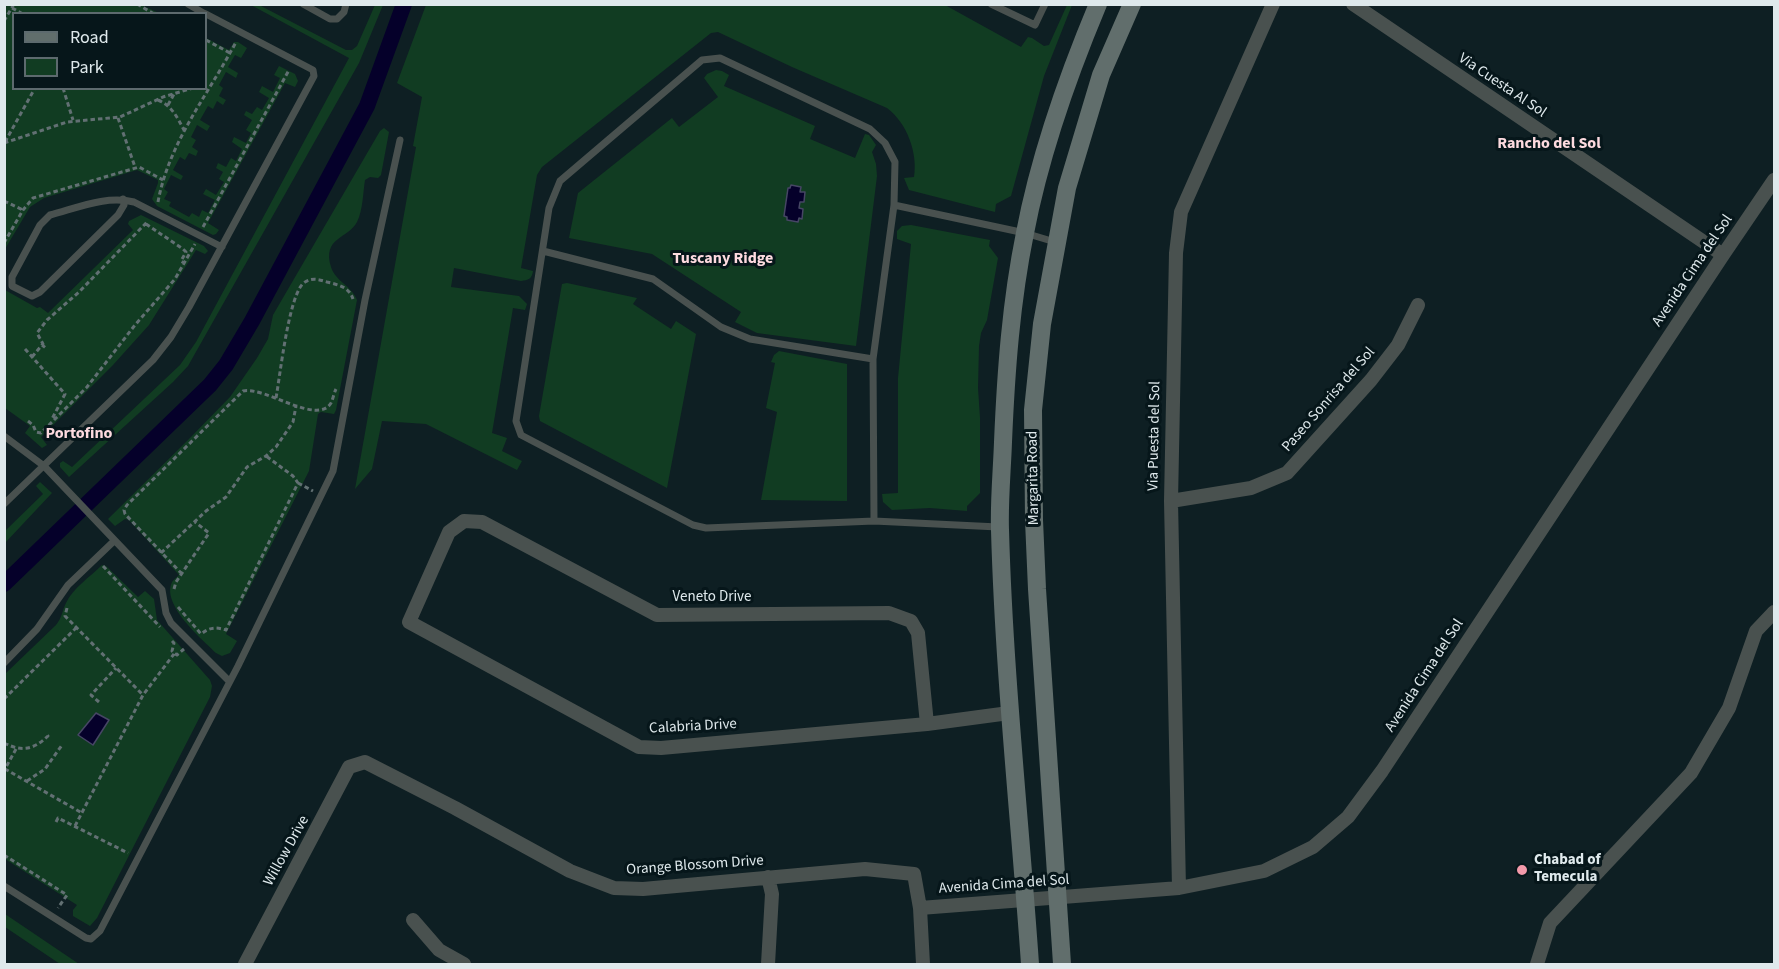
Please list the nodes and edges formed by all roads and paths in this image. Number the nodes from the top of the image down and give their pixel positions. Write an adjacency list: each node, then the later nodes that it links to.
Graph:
1 (136, 4): 12 (path)
2 (188, 4): 13 (lane)
3 (303, 4): 4 (lane)
4 (346, 4)
5 (992, 4): 6 (lane)
6 (1045, 4)
7 (1098, 4): 40 (main road, Margarita Road)
8 (1132, 4): 43 (main road, Margarita Road)
9 (1273, 4): 64 (street, Via Puesta del Sol)
10 (1353, 4): 46 (street, Via Cuesta Al Sol)
11 (13, 6): 15 (path)
12 (150, 12)
13 (202, 12)
14 (207, 15): 18 (lane)
15 (4, 21)
16 (207, 41): 17 (path)
17 (230, 53)
18 (296, 61): 41 (path); 44 (lane)
19 (213, 82): 20 (path)
20 (207, 85)
21 (34, 90): 31 (path)
22 (64, 90): 28 (path)
23 (187, 90): 24 (path)
24 (174, 94): 25 (path); 26 (path)
25 (157, 100): 26 (path); 27 (path)
26 (168, 105): 29 (path)
27 (118, 117): 28 (path); 32 (path)
28 (73, 120): 31 (path)
29 (184, 129)
30 (400, 140): 54 (lane)
31 (4, 143)
32 (135, 167): 33 (path); 38 (path)
33 (163, 180)
34 (1774, 180): 46 (street, Avenida Cima del Sol)
35 (123, 199): 35 (lane); 41 (lane)
36 (4, 201): 38 (path)
37 (894, 205): 40 (lane); 45 (lane); 53 (lane)
38 (23, 210): 42 (path)
39 (146, 224): 47 (path)
40 (1025, 233): 43 (lane); 68 (main road, Margarita Road)
41 (199, 235): 44 (lane); 47 (path)
42 (4, 243)
43 (1056, 243): 109 (main road, Margarita Road)
44 (222, 247): 61 (lane)
45 (543, 251): 53 (lane); 66 (lane)
46 (1723, 255): 108 (street, Avenida Cima del Sol)
47 (184, 263): 58 (path)
48 (1418, 305): 64 (street, Paseo Sonrisa del Sol)
49 (353, 306): 55 (path)
50 (25, 349): 52 (path)
51 (47, 349): 52 (path)
52 (32, 357): 58 (path)
53 (873, 359): 66 (lane)
54 (349, 387): 56 (path); 63 (lane)
55 (276, 398): 56 (path); 70 (path)
56 (296, 406): 60 (path)
57 (28, 421): 58 (path)
58 (50, 423)
59 (4, 435): 61 (lane)
60 (266, 456): 62 (path); 67 (path)
61 (44, 466): 65 (lane); 69 (lane)
62 (298, 483): 63 (path); 82 (path)
63 (321, 495): 88 (lane)
64 (1171, 501): 108 (street, Via Puesta del Sol)
65 (4, 504)
66 (874, 521): 68 (lane)
67 (195, 522): 70 (path); 74 (path)
68 (999, 527): 92 (main road, Margarita Road)
69 (114, 541): 71 (lane); 84 (lane)
70 (161, 553): 74 (path)
71 (95, 558): 72 (path); 86 (lane)
72 (104, 567): 73 (path); 81 (path)
73 (97, 574)
74 (182, 574): 75 (path)
75 (175, 597)
76 (176, 603): 82 (path)
77 (68, 605): 80 (path)
78 (1774, 612): 120 (street)
79 (409, 622): 93 (street, Calabria Drive); 93 (street, Veneto Drive)
80 (76, 628): 87 (path); 90 (path)
81 (160, 628)
82 (201, 634): 84 (path)
83 (167, 636): 85 (path)
84 (191, 643): 85 (path); 88 (lane)
85 (174, 654): 89 (path)
86 (4, 663)
87 (116, 668): 89 (path); 91 (path)
88 (229, 681): 105 (lane)
89 (143, 695): 101 (path)
90 (4, 699)
91 (99, 702)
92 (1009, 713): 93 (street, Calabria Drive); 110 (main road, Margarita Road)
93 (927, 724)
94 (46, 734): 97 (path)
95 (4, 743): 97 (path)
96 (63, 746): 100 (path)
97 (16, 749): 99 (path)
98 (365, 762): 106 (street, Orange Blossom Drive); 114 (street, Willow Drive)
99 (5, 769): 100 (path)
100 (27, 781): 101 (path)
101 (82, 813): 103 (path)
102 (56, 822): 103 (path)
103 (75, 826): 105 (path)
104 (4, 855): 112 (path)
105 (137, 859): 112 (lane)
106 (768, 877): 111 (street, Orange Blossom Drive); 116 (street)
107 (4, 886): 112 (lane)
108 (1179, 888): 109 (street, Avenida Cima del Sol)
109 (1058, 898): 110 (street, Avenida Cima del Sol); 119 (main road, Margarita Road)
110 (1026, 901): 111 (street, Avenida Cima del Sol); 118 (main road, Margarita Road)
111 (920, 908): 117 (street)
112 (52, 916)
113 (413, 920): 115 (street)
114 (245, 964)
115 (464, 964)
116 (768, 964)
117 (923, 964)
118 (1029, 964)
119 (1062, 964)
120 (1537, 964)

